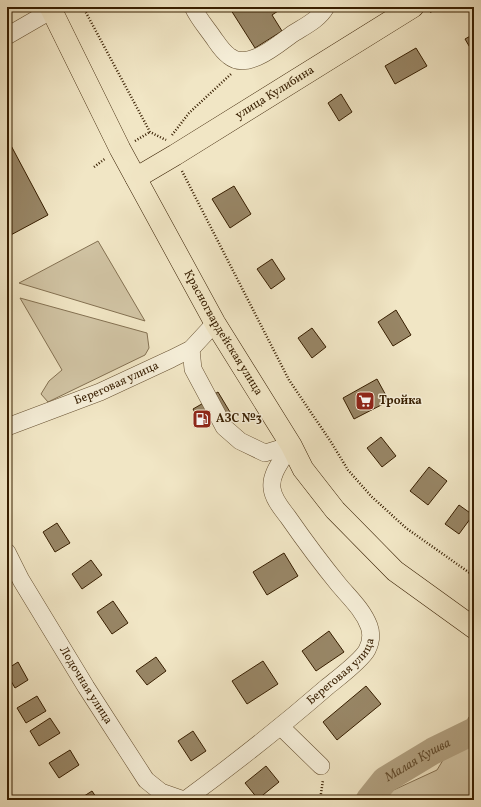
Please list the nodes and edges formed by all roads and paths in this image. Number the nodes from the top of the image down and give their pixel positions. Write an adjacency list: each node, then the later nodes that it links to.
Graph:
1 (83, 7): 8 (path)
2 (193, 7): 7 (street)
3 (326, 7): 7 (street)
4 (413, 7): 8 (main road, улица Кулибина)
5 (51, 9): 6 (street); 9 (main road, Красногвардейская улица)
6 (7, 36)
7 (240, 60): 8 (path)
8 (171, 148): 9 (main road, улица Кулибина); 15 (path)
9 (136, 178): 10 (main road, Красногвардейская улица)
10 (214, 323): 11 (street, Береговая улица); 13 (main road, Красногвардейская улица)
11 (191, 349): 12 (street, Береговая улица); 13 (street)
12 (7, 427)
13 (292, 445): 16 (main road, Красногвардейская улица); 17 (street, Береговая улица)
14 (7, 552): 19 (street, Лодочная улица)
15 (474, 576)
16 (474, 628)
17 (281, 727): 18 (street); 19 (street, Береговая улица)
18 (321, 766)
19 (184, 800)

